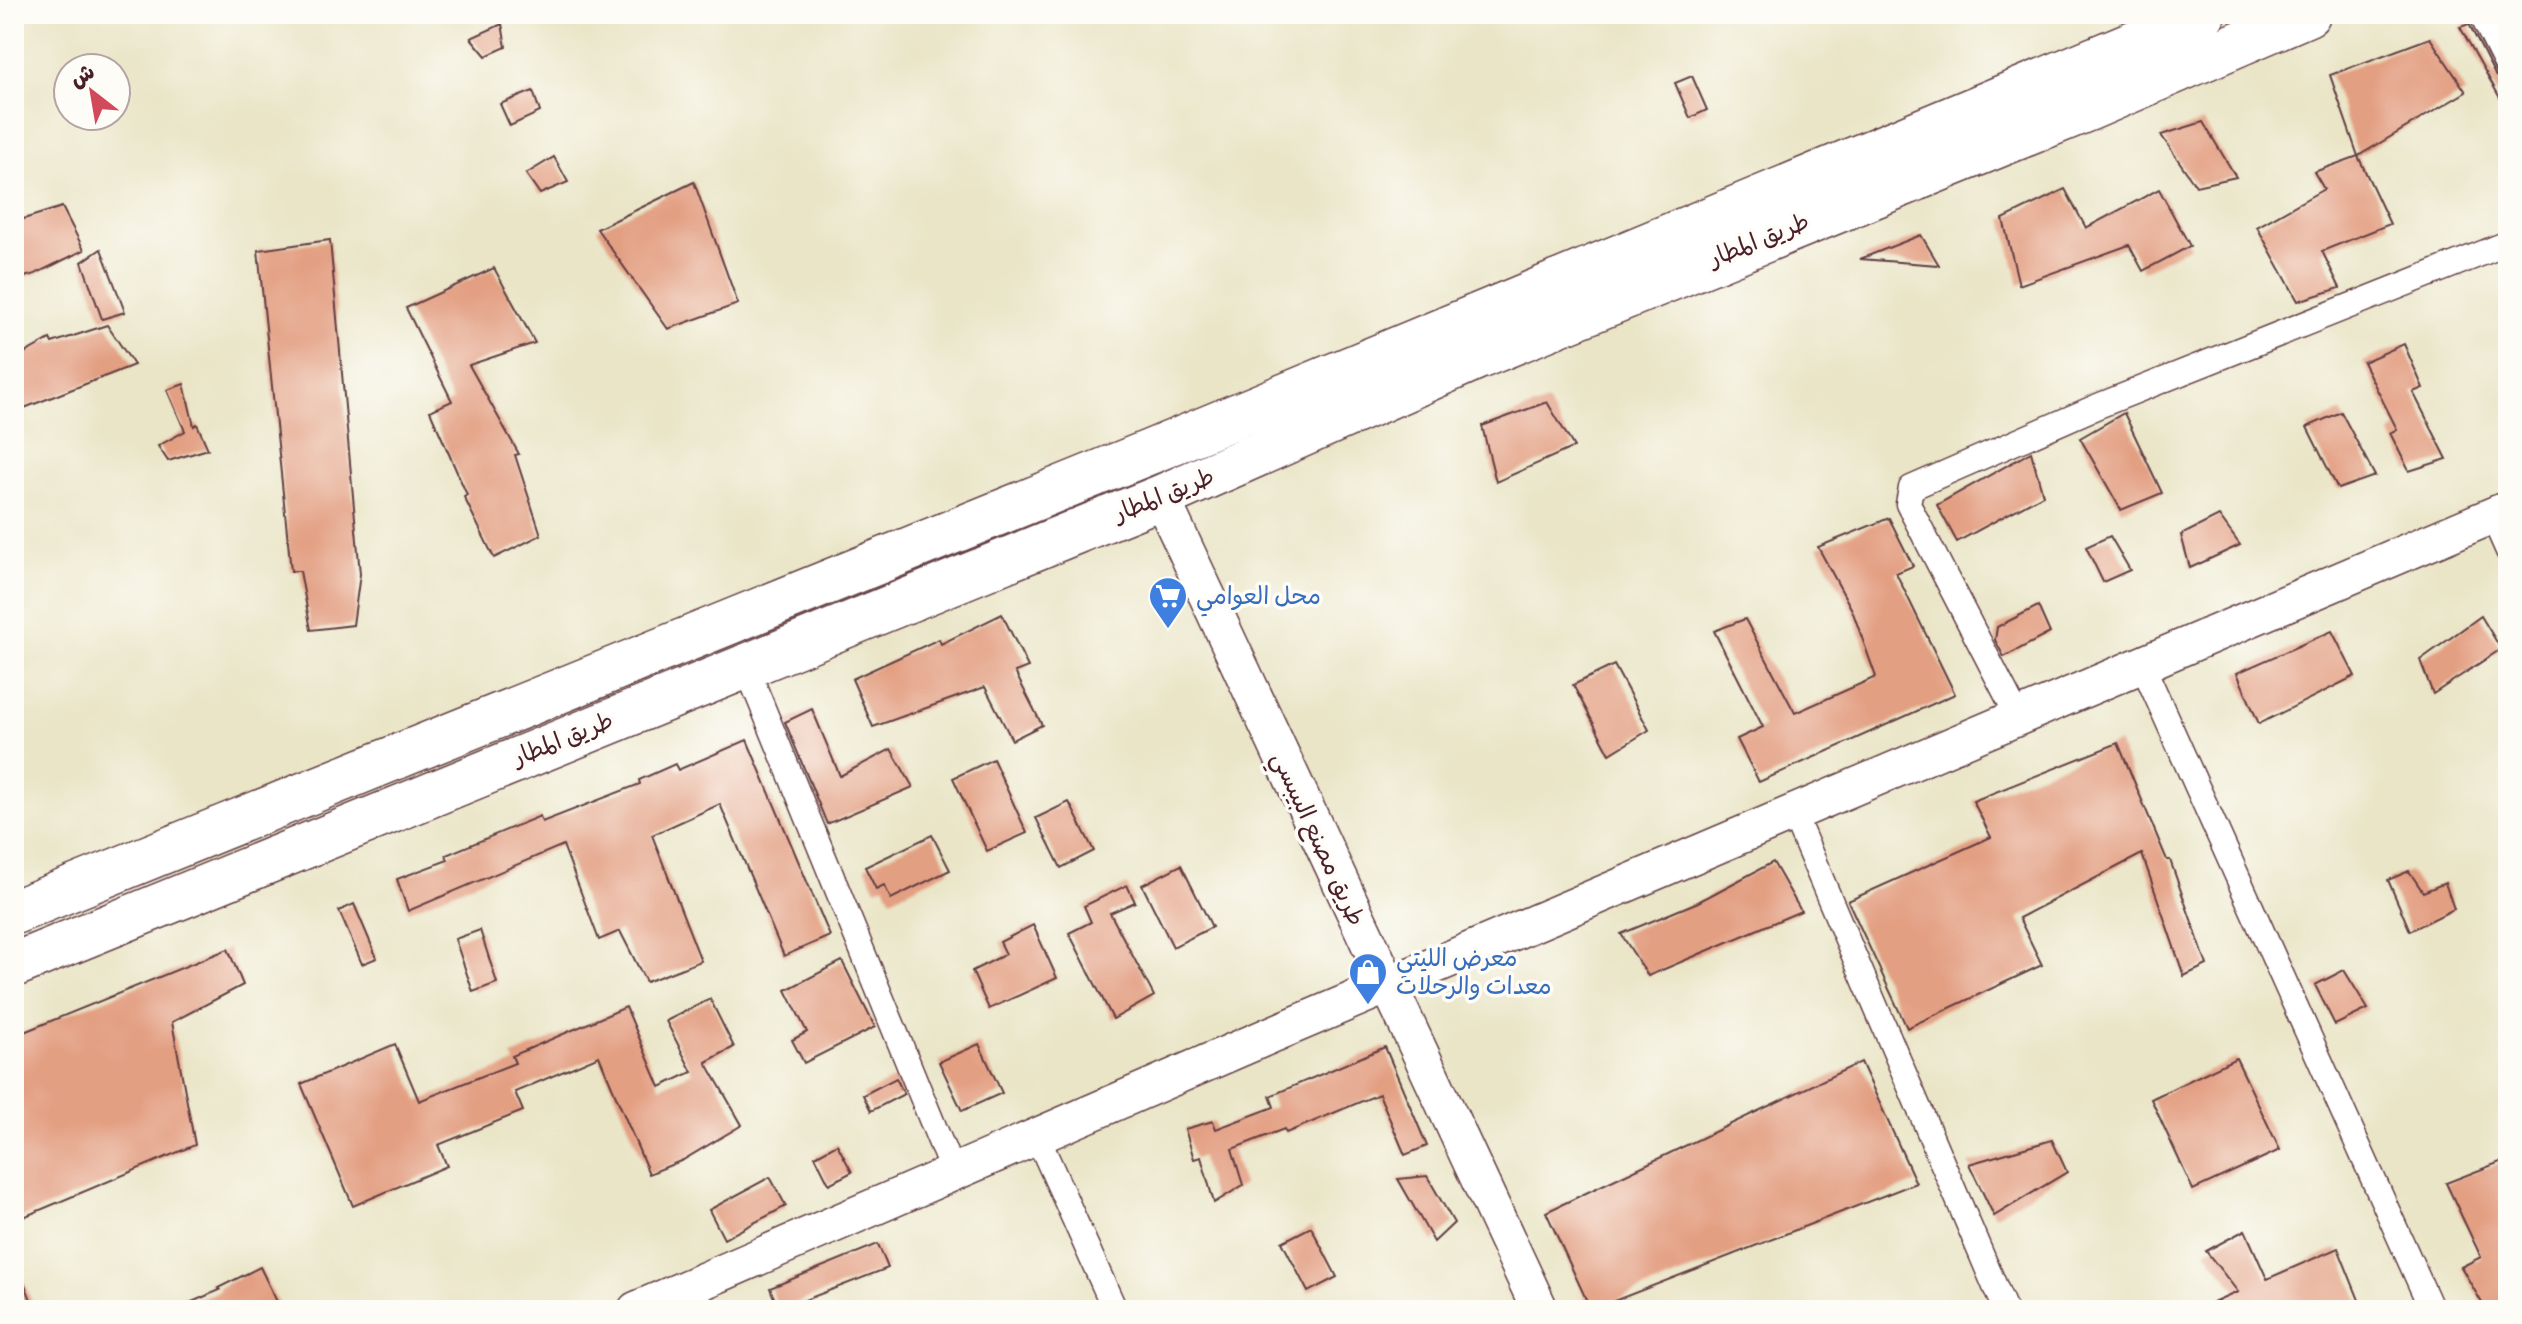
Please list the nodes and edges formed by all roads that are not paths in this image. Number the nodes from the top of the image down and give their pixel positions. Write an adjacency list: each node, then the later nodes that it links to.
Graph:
1 (2203, 14): 5 (highway, طريق المطار)
2 (2308, 14): 6 (highway, طريق المطار)
3 (2481, 14): 4 (street)
4 (2508, 68)
5 (2068, 70): 6 (highway); 15 (highway, طريق المطار)
6 (2090, 108): 8 (highway, طريق المطار)
7 (2508, 243): 13 (street)
8 (1161, 497): 11 (highway, طريق المطار); 17 (street, طريق مصنع البيبسي)
9 (2500, 512): 10 (street); 12 (street)
10 (2508, 551)
11 (745, 664): 16 (highway, طريق المطار); 19 (street)
12 (2142, 664): 13 (street); 25 (street)
13 (2019, 719): 14 (street)
14 (1794, 815): 17 (street); 24 (street)
15 (14, 912)
16 (14, 965)
17 (1387, 987): 18 (street); 23 (street, طريق مصنع البيبسي)
18 (1037, 1136): 19 (street); 22 (street)
19 (953, 1173): 20 (street)
20 (694, 1299): 21 (street)
21 (636, 1310)
22 (1115, 1310)
23 (1540, 1310)
24 (2005, 1310)
25 (2432, 1310)

